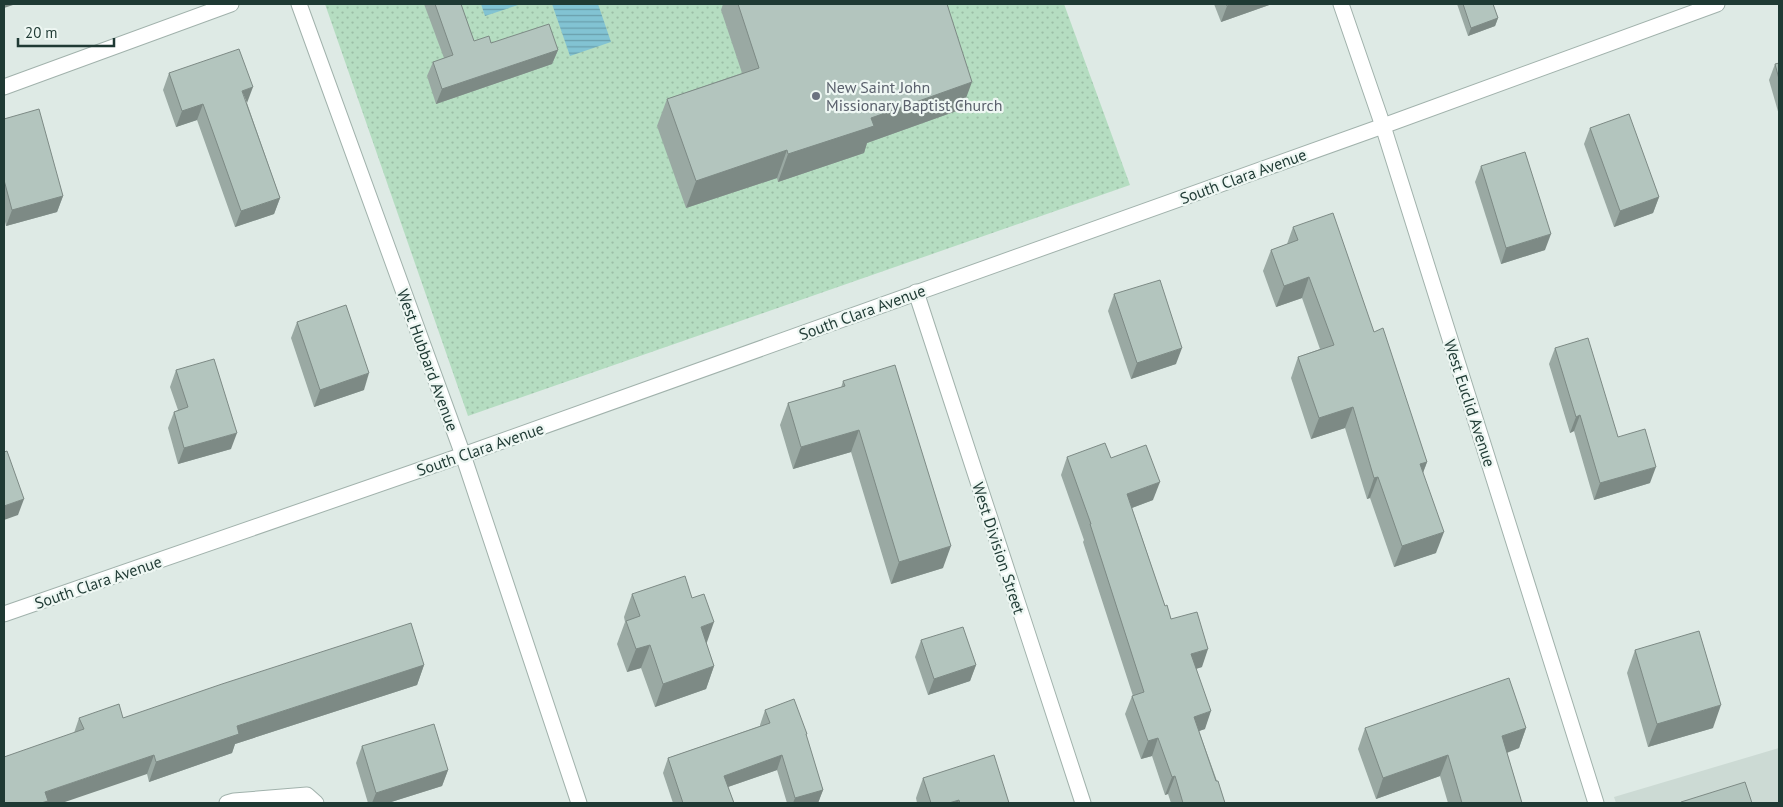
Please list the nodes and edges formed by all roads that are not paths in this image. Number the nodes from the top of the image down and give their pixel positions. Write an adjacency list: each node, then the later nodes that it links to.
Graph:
1 (231, 4): 5 (street)
2 (299, 4): 8 (street, West Hubbard Avenue)
3 (1341, 4): 6 (street, West Euclid Avenue)
4 (1717, 4): 6 (street, South Clara Avenue)
5 (4, 87)
6 (1383, 126): 7 (street, South Clara Avenue); 14 (street, West Euclid Avenue)
7 (916, 292): 8 (street, South Clara Avenue); 13 (street, West Division Street)
8 (463, 455): 9 (street, South Clara Avenue); 12 (street, West Hubbard Avenue)
9 (4, 614)
10 (231, 802): 11 (street)
11 (316, 803)
12 (579, 803)
13 (1083, 803)
14 (1596, 803)

